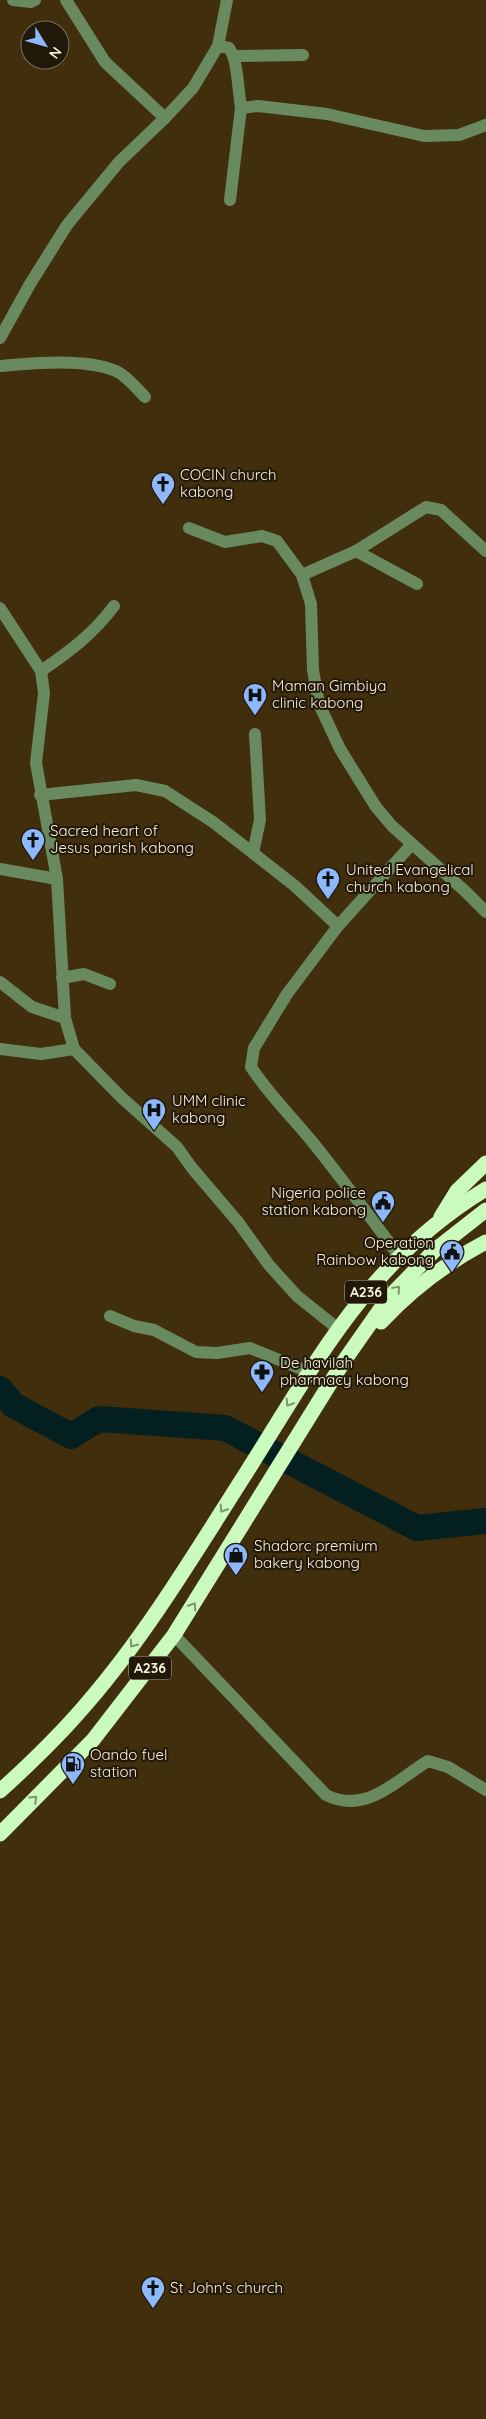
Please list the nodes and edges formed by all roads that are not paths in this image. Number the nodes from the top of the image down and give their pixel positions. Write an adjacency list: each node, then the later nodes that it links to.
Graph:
1 (13, 0): 2 (street)
2 (35, 0)
3 (66, 0): 9 (street)
4 (227, 0): 5 (street)
5 (218, 46): 7 (street); 9 (street)
6 (303, 54): 7 (street)
7 (235, 56): 8 (street)
8 (241, 108): 10 (street); 11 (street)
9 (165, 118): 12 (street)
10 (486, 125)
11 (230, 200)
12 (0, 338)
13 (0, 366): 14 (street)
14 (145, 397)
15 (189, 528): 18 (street)
16 (356, 551): 17 (street); 18 (street); 19 (street)
17 (486, 551)
18 (302, 575): 26 (street)
19 (417, 584)
20 (114, 606): 23 (street)
21 (3, 613): 22 (street); 23 (street)
22 (0, 631)
23 (41, 671): 25 (street)
24 (255, 734): 27 (street)
25 (40, 795): 27 (street); 29 (street)
26 (412, 844): 30 (street); 31 (street)
27 (253, 853): 31 (street)
28 (0, 869): 29 (street)
29 (57, 879): 32 (street)
30 (486, 912)
31 (338, 926): 45 (street)
32 (62, 978): 34 (street); 35 (street)
33 (0, 982): 35 (street)
34 (110, 984)
35 (65, 1018): 37 (street)
36 (0, 1049): 37 (street)
37 (74, 1049): 47 (street)
38 (486, 1159): 40 (street)
39 (486, 1163): 40 (highway)
40 (474, 1173): 43 (highway)
41 (486, 1189): 43 (highway, A236)
42 (486, 1210): 48 (highway, A236, one-way to 42)
43 (436, 1224): 45 (highway, A236)
44 (486, 1242): 48 (highway)
45 (399, 1256): 47 (highway, A236)
46 (110, 1316): 49 (street)
47 (337, 1328): 49 (highway, A236)
48 (344, 1361): 50 (highway, A236, one-way to 48)
49 (309, 1372): 52 (highway, A236, one-way to 52)
50 (174, 1635): 51 (street); 53 (highway, A236, one-way to 50)
51 (486, 1790)
52 (0, 1791)
53 (0, 1834)

